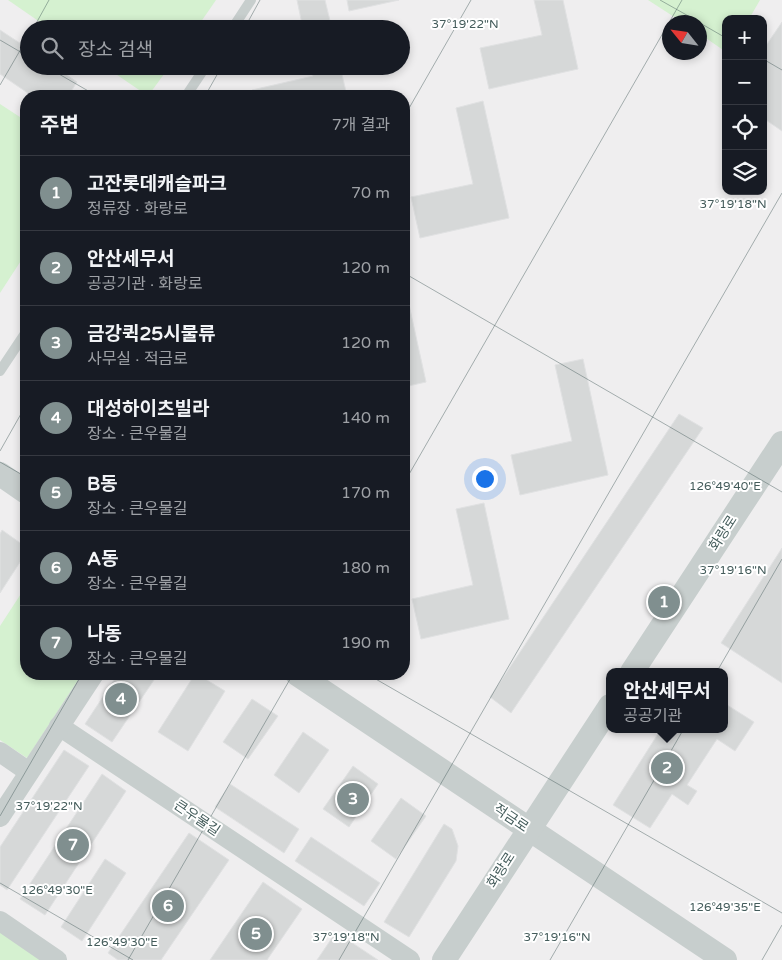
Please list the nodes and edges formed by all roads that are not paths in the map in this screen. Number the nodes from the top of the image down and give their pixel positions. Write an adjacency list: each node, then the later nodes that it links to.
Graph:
1 (251, 0): 2 (lane)
2 (238, 20)
3 (200, 75): 4 (lane)
4 (190, 90)
5 (20, 341): 6 (lane)
6 (0, 371)
7 (782, 443): 10 (street, 화랑로)
8 (0, 474): 9 (street)
9 (20, 488)
10 (635, 668)
11 (90, 680): 14 (street)
12 (306, 680): 18 (street, 적금로)
13 (606, 712): 18 (street, 화랑로)
14 (60, 726): 16 (street); 21 (street, 큰우물길)
15 (0, 752): 16 (street)
16 (29, 772): 17 (street)
17 (0, 817)
18 (528, 829): 22 (street, 화랑로); 23 (street, 적금로)
19 (0, 921): 20 (street)
20 (57, 960)
21 (410, 960)
22 (444, 960)
23 (725, 960)

